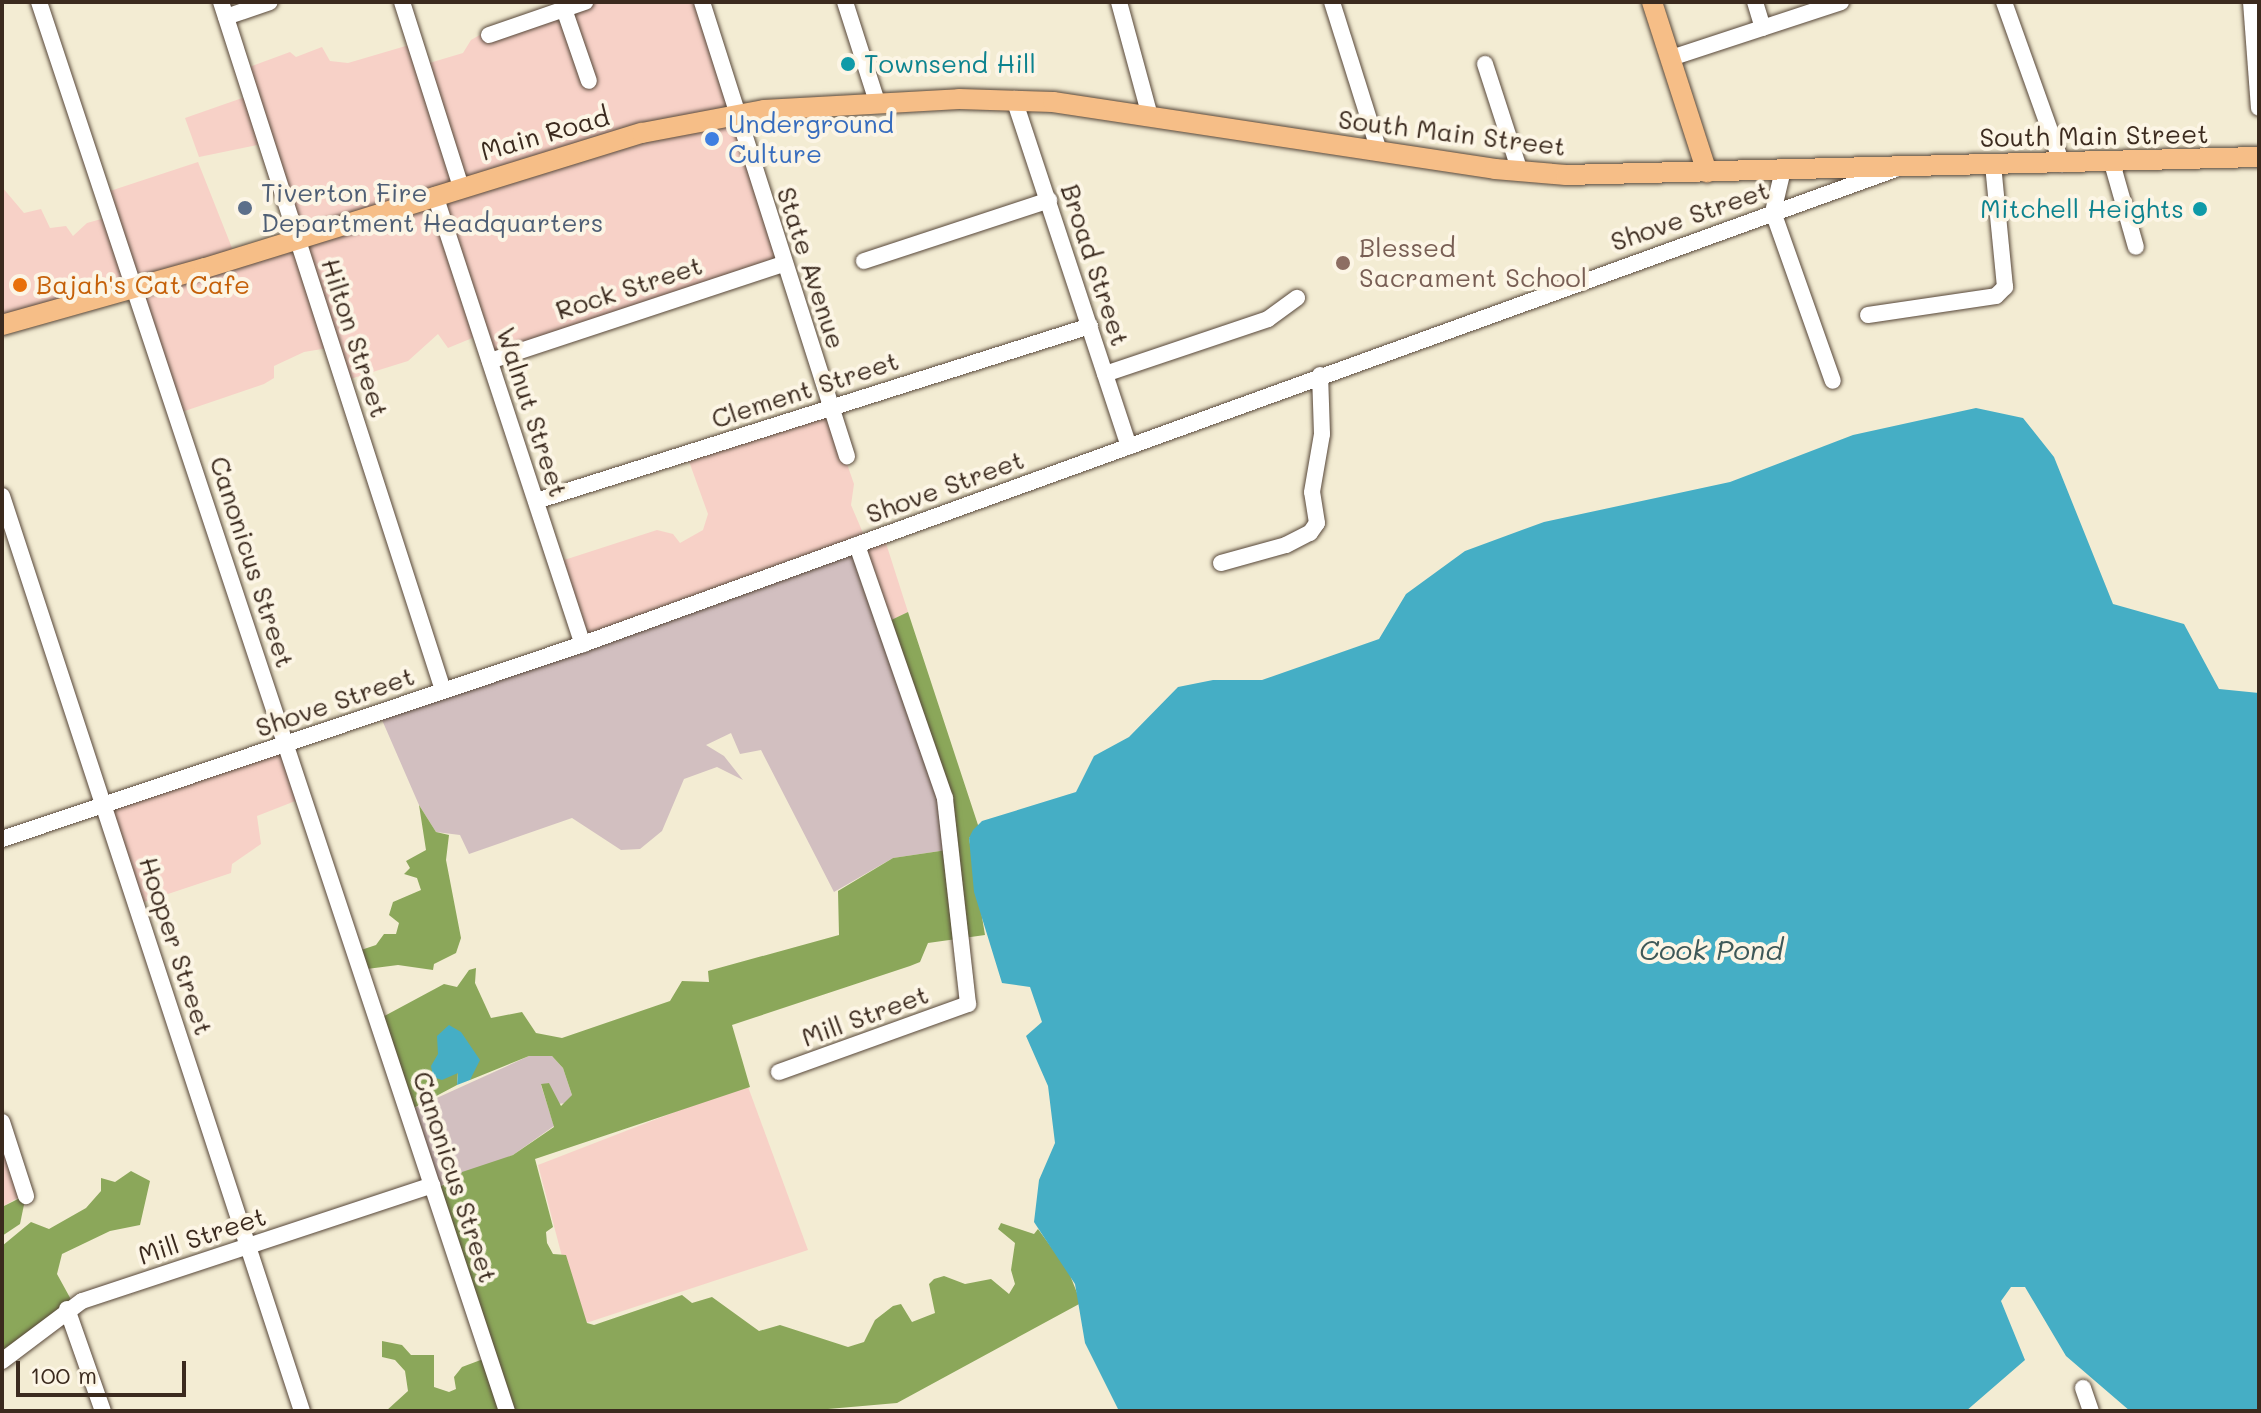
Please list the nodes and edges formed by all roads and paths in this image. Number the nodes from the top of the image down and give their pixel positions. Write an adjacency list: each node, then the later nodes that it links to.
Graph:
1 (39, 2): 43 (street, Canonicus Street)
2 (270, 2): 15 (street)
3 (402, 2): 35 (street)
4 (585, 2): 14 (street)
5 (702, 2): 24 (street, State Avenue)
6 (845, 2): 22 (street)
7 (1119, 2): 25 (street)
8 (1332, 2): 26 (street)
9 (1652, 2): 18 (main road)
10 (1755, 2): 16 (street)
11 (1841, 2): 16 (street)
12 (2004, 2): 30 (street)
13 (2251, 2): 23 (street)
14 (564, 9): 17 (street); 20 (street)
15 (223, 10): 39 (street, Hilton Street)
16 (1763, 28): 18 (street)
17 (489, 35)
18 (1671, 58): 34 (main road)
19 (1485, 64): 33 (street)
20 (589, 81)
21 (1014, 99): 22 (main road, South Main Street); 25 (main road, South Main Street); 37 (street, Broad Street)
22 (878, 105): 24 (main road, South Main Street)
23 (2259, 108)
24 (737, 112): 35 (main road, Main Road); 42 (street, State Avenue)
25 (1150, 116): 26 (main road, South Main Street)
26 (1379, 151): 33 (main road, South Main Street)
27 (2259, 157): 28 (main road, South Main Street)
28 (2112, 163): 30 (main road, South Main Street); 40 (street)
29 (1993, 164): 30 (main road, South Main Street); 31 (main road, South Main Street); 45 (street)
30 (2062, 164)
31 (1900, 167): 32 (main road, South Main Street); 38 (street, Shove Street)
32 (1783, 170): 34 (main road, South Main Street); 38 (street)
33 (1520, 172): 34 (main road, South Main Street)
34 (1707, 172)
35 (461, 187): 36 (main road, Main Road)
36 (435, 195): 39 (main road, Main Road); 48 (street, Walnut Street)
37 (1049, 200): 41 (street); 47 (street, Broad Street)
38 (1779, 210): 50 (street, Shove Street); 51 (street)
39 (297, 240): 43 (main road, Main Road); 60 (street, Hilton Street)
40 (2136, 247)
41 (864, 261)
42 (783, 264): 48 (street, Rock Street); 52 (street, State Avenue)
43 (136, 288): 46 (main road, Main Road); 61 (street, Canonicus Street)
44 (1297, 298): 49 (street)
45 (1868, 315)
46 (2, 325)
47 (1090, 326): 49 (street, Broad Street); 52 (street, Clement Street)
48 (490, 361): 56 (street, Walnut Street)
49 (1105, 374): 53 (street, Broad Street)
50 (1320, 375): 53 (street, Shove Street); 58 (street)
51 (1833, 381)
52 (831, 406): 54 (street, State Avenue); 56 (street, Clement Street)
53 (1129, 446): 57 (street, Shove Street)
54 (847, 456)
55 (2, 496): 62 (street, Hooper Street)
56 (536, 501): 59 (street, Walnut Street)
57 (857, 545): 59 (street, Shove Street); 64 (street, Mill Street)
58 (1221, 563)
59 (583, 644): 60 (street, Shove Street)
60 (443, 690): 61 (street, Shove Street)
61 (286, 743): 62 (street, Shove Street); 67 (street, Canonicus Street)
62 (104, 807): 63 (street, Shove Street); 69 (street, Hooper Street)
63 (2, 839)
64 (779, 1072)
65 (2, 1122): 66 (street)
66 (9, 1169): 68 (street)
67 (432, 1185): 69 (street, Mill Street); 75 (street, Canonicus Street)
68 (26, 1196)
69 (250, 1248): 70 (street, Mill Street); 74 (street, Hooper Street)
70 (67, 1309): 71 (street, Mill Street); 73 (street)
71 (2, 1361)
72 (2083, 1388): 76 (street)
73 (103, 1411)
74 (302, 1411)
75 (507, 1411)
76 (2091, 1411)

